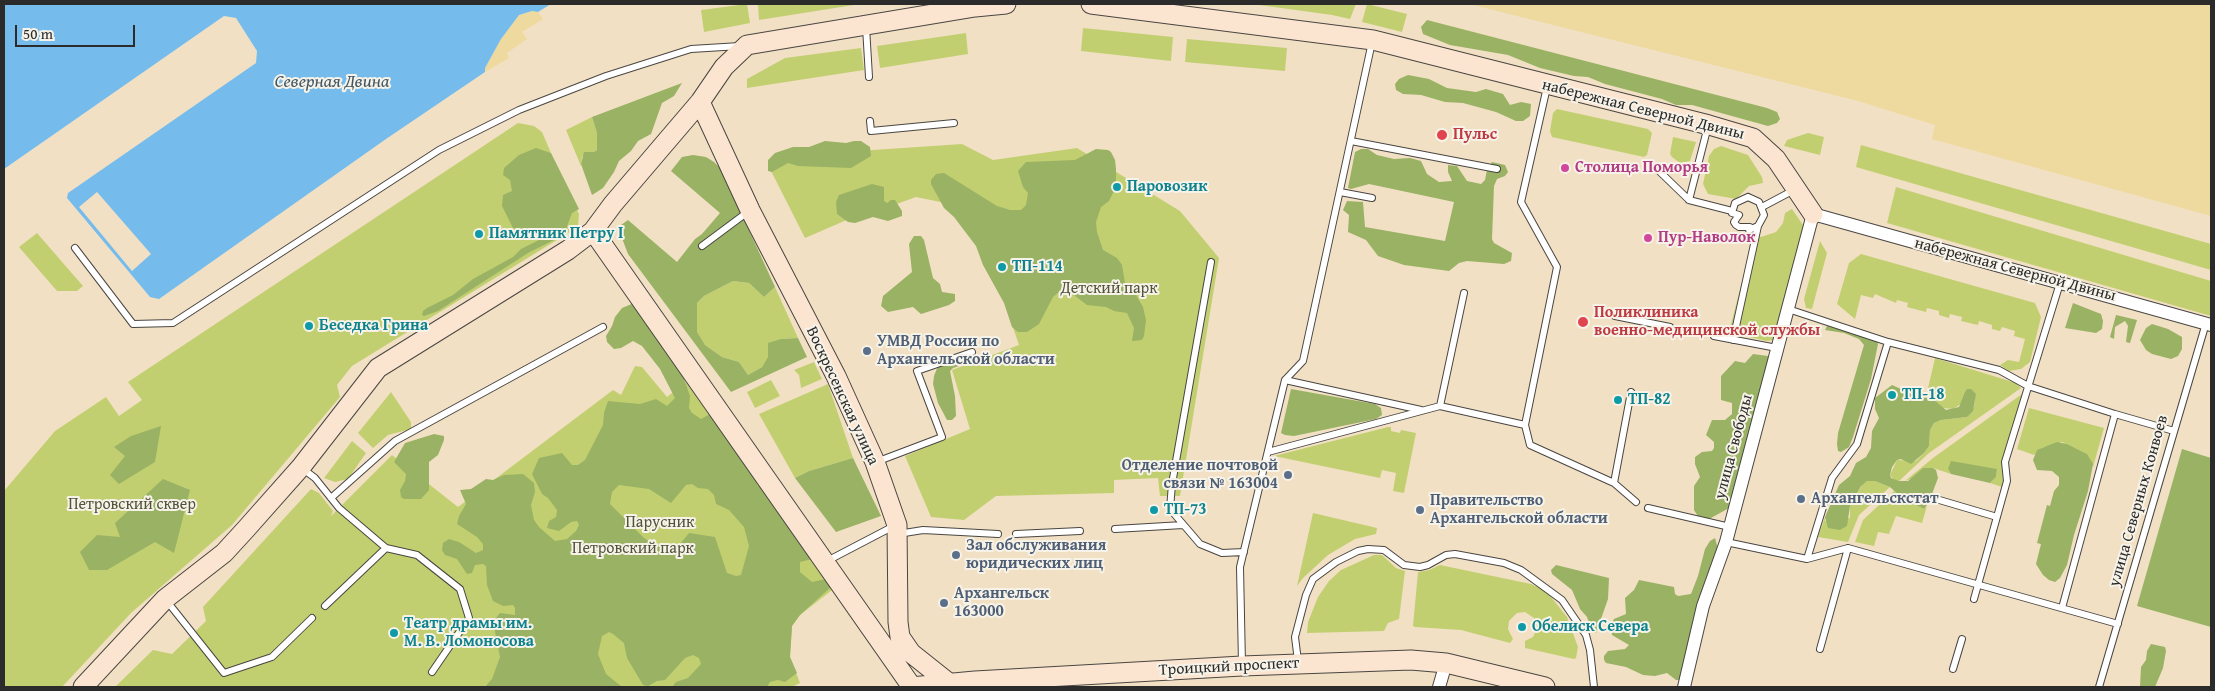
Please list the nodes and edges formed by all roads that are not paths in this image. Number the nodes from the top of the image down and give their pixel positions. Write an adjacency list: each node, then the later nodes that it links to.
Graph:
1 (1006, 4): 3 (street)
2 (1091, 4): 4 (street, набережная Северной Двины)
3 (866, 26): 5 (street); 6 (lane)
4 (1372, 40): 7 (street, набережная Северной Двины); 12 (lane)
5 (747, 45): 8 (street); 26 (lane)
6 (869, 77)
7 (1547, 86): 11 (street, набережная Северной Двины); 46 (lane)
8 (700, 102): 20 (street, Воскресенская улица); 24 (street)
9 (870, 121): 10 (lane)
10 (954, 123)
11 (1709, 125): 15 (street, набережная Северной Двины); 18 (lane)
12 (1351, 140): 13 (lane); 16 (lane)
13 (1497, 169)
14 (1658, 170): 18 (lane)
15 (1795, 189): 19 (lane); 22 (street, набережная Северной Двины)
16 (1340, 192): 17 (lane); 40 (lane)
17 (1372, 198)
18 (1689, 200): 21 (lane)
19 (1762, 207): 21 (lane); 23 (lane)
20 (750, 210): 25 (lane); 49 (street, Воскресенская улица)
21 (1732, 210): 23 (lane)
22 (1813, 214): 28 (street, набережная Северной Двины); 30 (street, улица Свободы)
23 (1758, 226): 36 (lane)
24 (593, 231): 50 (street); 69 (street)
25 (702, 246)
26 (75, 248)
27 (1211, 262): 57 (lane)
28 (2060, 283): 32 (street, набережная Северной Двины); 41 (lane)
29 (1464, 293): 43 (lane)
30 (1788, 310): 37 (lane); 38 (street, улица Свободы)
31 (1615, 316): 33 (lane)
32 (2208, 324): 47 (lane, улица Северных Конвоев)
33 (1670, 327)
34 (603, 328): 52 (lane)
35 (1714, 336): 36 (lane)
36 (1733, 340): 38 (lane)
37 (1888, 342): 41 (lane); 68 (lane)
38 (1777, 348): 58 (street, улица Свободы)
39 (972, 352): 49 (lane)
40 (1285, 380): 44 (lane); 48 (lane)
41 (2028, 386): 45 (lane); 56 (lane)
42 (1632, 392): 51 (lane)
43 (1440, 406): 44 (lane); 46 (lane)
44 (1422, 410): 48 (lane)
45 (2115, 414): 47 (lane); 74 (lane)
46 (1525, 425): 51 (lane)
47 (2174, 431): 76 (lane, улица Северных Конвоев)
48 (1268, 452): 67 (lane)
49 (875, 462): 59 (street, Воскресенская улица)
50 (301, 467): 52 (lane); 71 (street)
51 (1614, 482): 54 (lane)
52 (331, 498): 65 (lane)
53 (1936, 499): 56 (lane)
54 (1636, 502)
55 (1648, 508): 58 (lane)
56 (1997, 517): 70 (lane)
57 (1183, 525): 60 (lane); 67 (lane)
58 (1730, 526): 64 (street, улица Свободы)
59 (897, 529): 62 (lane); 69 (lane); 84 (street, Воскресенская улица)
60 (1115, 529)
61 (1080, 531): 63 (lane)
62 (998, 534)
63 (1016, 534)
64 (1726, 542): 68 (lane); 90 (street, улица Свободы)
65 (386, 548): 73 (lane); 83 (lane)
66 (1848, 548): 68 (lane); 70 (lane); 78 (lane)
67 (1244, 552): 81 (lane)
68 (1807, 558)
69 (825, 563): 86 (street)
70 (1977, 584): 72 (lane); 74 (lane)
71 (165, 599): 75 (lane); 85 (street)
72 (1974, 599)
73 (325, 606)
74 (2062, 608): 76 (lane)
75 (312, 618)
76 (2118, 624): 91 (lane, улица Северных Конвоев)
77 (1962, 639): 82 (lane)
78 (1820, 649)
79 (1446, 662): 80 (street, Троицкий проспект); 87 (street); 88 (street, Троицкий проспект)
80 (1298, 664): 81 (street, Троицкий проспект); 89 (lane)
81 (1242, 666): 84 (street, Троицкий проспект)
82 (1953, 669)
83 (432, 672)
84 (951, 686): 86 (street, Троицкий проспект)
85 (83, 687)
86 (912, 687)
87 (1439, 687)
88 (1545, 687)
89 (1594, 687)
90 (1684, 687)
91 (2099, 687)

